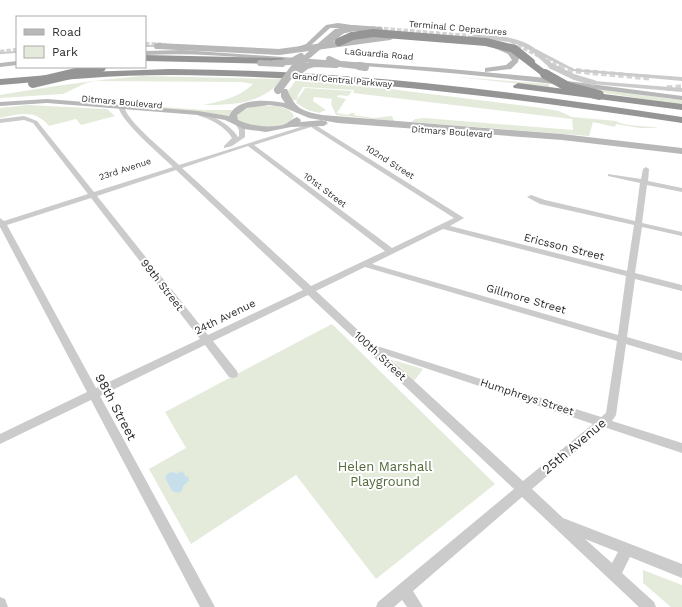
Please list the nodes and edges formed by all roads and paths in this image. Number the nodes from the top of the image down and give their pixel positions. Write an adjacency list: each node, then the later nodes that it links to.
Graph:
1 (363, 30): 3 (street); 4 (street); 15 (street)
2 (380, 30): 6 (street, bridge); 13 (street, Terminal C Departures, bridge); 22 (street, bridge)
3 (331, 31): 4 (street); 25 (street, bridge)
4 (344, 31): 11 (street)
5 (390, 38): 7 (street, bridge); 10 (street, bridge); 14 (street, bridge)
6 (340, 42): 24 (highway, bridge); 31 (street, bridge)
7 (452, 42): 23 (street, bridge); 24 (highway, bridge)
8 (185, 45): 12 (street, bridge)
9 (146, 46): 10 (street)
10 (157, 46)
11 (326, 46): 27 (street, bridge); 35 (street, bridge)
12 (275, 50): 14 (street); 15 (street)
13 (534, 50): 37 (street, bridge); 43 (street, bridge)
14 (240, 51): 18 (street, LaGuardia Road); 20 (highway); 23 (street, LaGuardia Road)
15 (284, 51)
16 (16, 52): 17 (street)
17 (0, 53)
18 (146, 53)
19 (146, 58): 25 (street)
20 (146, 58)
21 (146, 58): 38 (highway)
22 (302, 60): 25 (street, bridge); 35 (street, bridge)
23 (357, 62): 38 (street, LaGuardia Road)
24 (531, 62): 47 (highway, bridge)
25 (260, 63)
26 (16, 64): 29 (street)
27 (336, 65): 31 (street, bridge); 44 (street, bridge)
28 (146, 66): 56 (highway, Grand Central Parkway)
29 (0, 67): 30 (highway)
30 (16, 67)
31 (365, 67): 38 (street)
32 (91, 68): 36 (highway)
33 (98, 68): 40 (highway, bridge)
34 (232, 72): 39 (highway, Grand Central Parkway); 41 (highway, Grand Central Parkway); 45 (highway)
35 (290, 74): 44 (street, bridge)
36 (0, 76)
37 (682, 79)
38 (509, 81): 42 (street, LaGuardia Road); 47 (highway, bridge)
39 (0, 82)
40 (0, 88)
41 (442, 89): 53 (highway); 59 (highway, Grand Central Parkway)
42 (611, 89): 46 (street); 48 (street)
43 (682, 90)
44 (281, 91): 51 (street); 54 (street)
45 (0, 92)
46 (682, 94)
47 (599, 95): 52 (highway)
48 (682, 98)
49 (0, 103): 50 (street, Ditmars Boulevard)
50 (124, 104): 51 (street, Ditmars Boulevard); 55 (street, Ditmars Boulevard); 66 (street, 100th Street)
51 (248, 106): 54 (street, Ditmars Boulevard); 58 (street)
52 (682, 107)
53 (554, 108)
54 (294, 109): 61 (street); 62 (street, Ditmars Boulevard)
55 (187, 112): 58 (street, Ditmars Boulevard); 64 (street)
56 (682, 113)
57 (0, 121): 71 (street, 99th Street)
58 (236, 123): 61 (street, Ditmars Boulevard); 64 (street, 23rd Avenue)
59 (679, 123)
60 (313, 124): 61 (street, Ditmars Boulevard); 62 (street, Ditmars Boulevard); 63 (street, 23rd Avenue); 73 (street, 102nd Street)
61 (289, 126): 63 (street, 23rd Avenue)
62 (613, 143): 65 (street, Ditmars Boulevard)
63 (249, 144): 66 (street, 23rd Avenue); 78 (street, 101st Street)
64 (229, 146): 66 (street, 23rd Avenue)
65 (682, 151)
66 (177, 166): 71 (street, 23rd Avenue); 82 (street, 100th Street)
67 (646, 168): 69 (street, 25th Avenue)
68 (610, 175): 69 (street)
69 (644, 182): 70 (street); 75 (street, 25th Avenue)
70 (682, 190)
71 (90, 194): 74 (street, 23rd Avenue); 83 (street, 99th Street)
72 (531, 197): 75 (street)
73 (460, 218): 76 (street, 24th Avenue)
74 (1, 222): 88 (street, 98th Street)
75 (638, 224): 77 (street); 80 (street, 25th Avenue)
76 (441, 226): 78 (street, 24th Avenue); 80 (street, Ericsson Street)
77 (682, 234)
78 (391, 251): 79 (street, 24th Avenue)
79 (364, 264): 82 (street, 24th Avenue); 84 (street, Gillmore Street)
80 (631, 276): 81 (street, Ericsson Street); 84 (street, 25th Avenue)
81 (682, 288)
82 (310, 290): 83 (street, 24th Avenue); 85 (street, 100th Street)
83 (206, 340): 87 (street, 99th Street); 88 (street, 24th Avenue)
84 (622, 340): 86 (street, Gillmore Street); 89 (street, 25th Avenue)
85 (372, 347): 89 (street, Humphreys Street); 92 (street, 100th Street)
86 (682, 357)
87 (233, 374)
88 (94, 394): 90 (street, 24th Avenue); 98 (street, 98th Street)
89 (603, 422): 91 (street, Humphreys Street); 92 (street, 25th Avenue)
90 (0, 439)
91 (682, 448)
92 (523, 489): 93 (street, 100th Street); 97 (street, 25th Avenue)
93 (559, 522): 94 (street); 96 (street, 100th Street)
94 (627, 549): 95 (street); 96 (street)
95 (682, 571)
96 (614, 574): 101 (street, 100th Street)
97 (403, 590): 99 (street, 25th Avenue); 100 (street)
98 (208, 607)
99 (382, 607)
100 (416, 607)
101 (649, 607)

